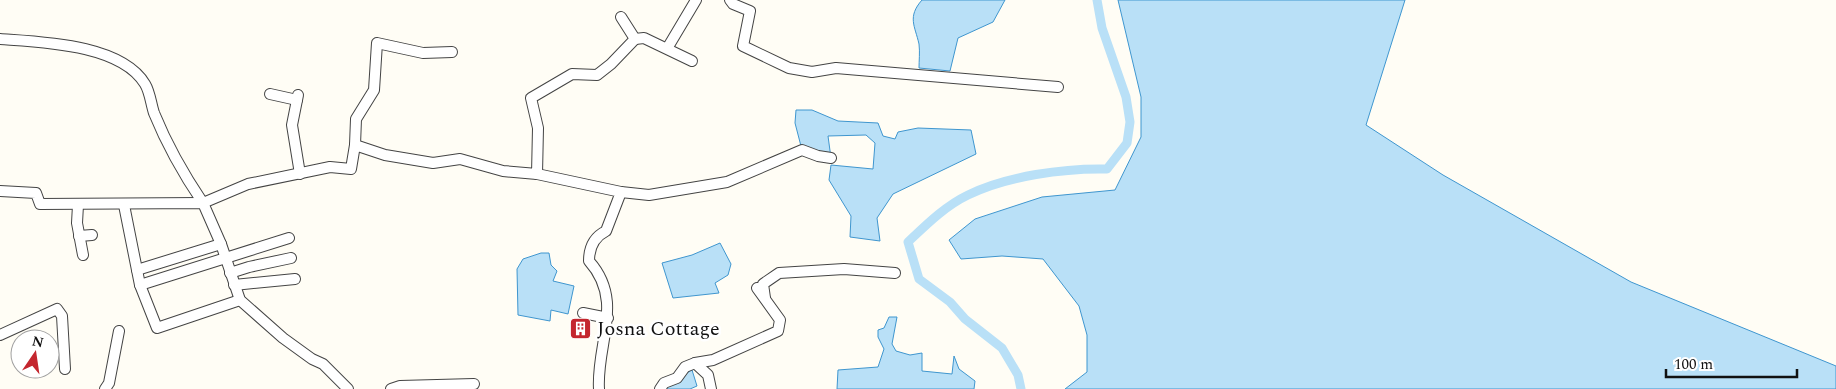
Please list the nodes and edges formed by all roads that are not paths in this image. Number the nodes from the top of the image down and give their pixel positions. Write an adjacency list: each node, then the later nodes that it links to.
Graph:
1 (696, 0): 6 (street)
2 (730, 0): 9 (street)
3 (620, 17): 5 (street)
4 (0, 39): 17 (street)
5 (635, 39): 6 (street); 14 (street)
6 (668, 48): 8 (street)
7 (452, 52): 11 (street)
8 (692, 61)
9 (1058, 87)
10 (270, 94): 13 (street)
11 (354, 145): 13 (street); 14 (street)
12 (831, 158): 16 (street)
13 (300, 174): 17 (street)
14 (537, 174): 16 (street)
15 (0, 192): 18 (street)
16 (621, 192): 37 (street)
17 (203, 204): 19 (street); 23 (street)
18 (78, 205): 19 (street); 21 (street)
19 (124, 205): 27 (street)
20 (92, 235): 21 (street)
21 (79, 236): 24 (street)
22 (289, 238): 25 (street)
23 (220, 244): 25 (street); 27 (street)
24 (83, 254)
25 (225, 258): 28 (street); 31 (street)
26 (291, 258): 28 (street)
27 (137, 270): 31 (street)
28 (230, 273): 32 (street)
29 (895, 273): 34 (street)
30 (294, 279): 32 (street)
31 (140, 285): 35 (street)
32 (234, 285): 35 (street)
33 (757, 288): 34 (street)
34 (765, 299): 40 (street)
35 (240, 300): 44 (street)
36 (583, 313): 37 (street)
37 (608, 318): 46 (street)
38 (119, 331): 43 (street)
39 (0, 335): 41 (street)
40 (695, 363): 47 (street); 48 (street)
41 (65, 368)
42 (474, 384): 45 (street)
43 (105, 389)
44 (348, 389)
45 (391, 389)
46 (598, 389)
47 (660, 389)
48 (711, 389)

